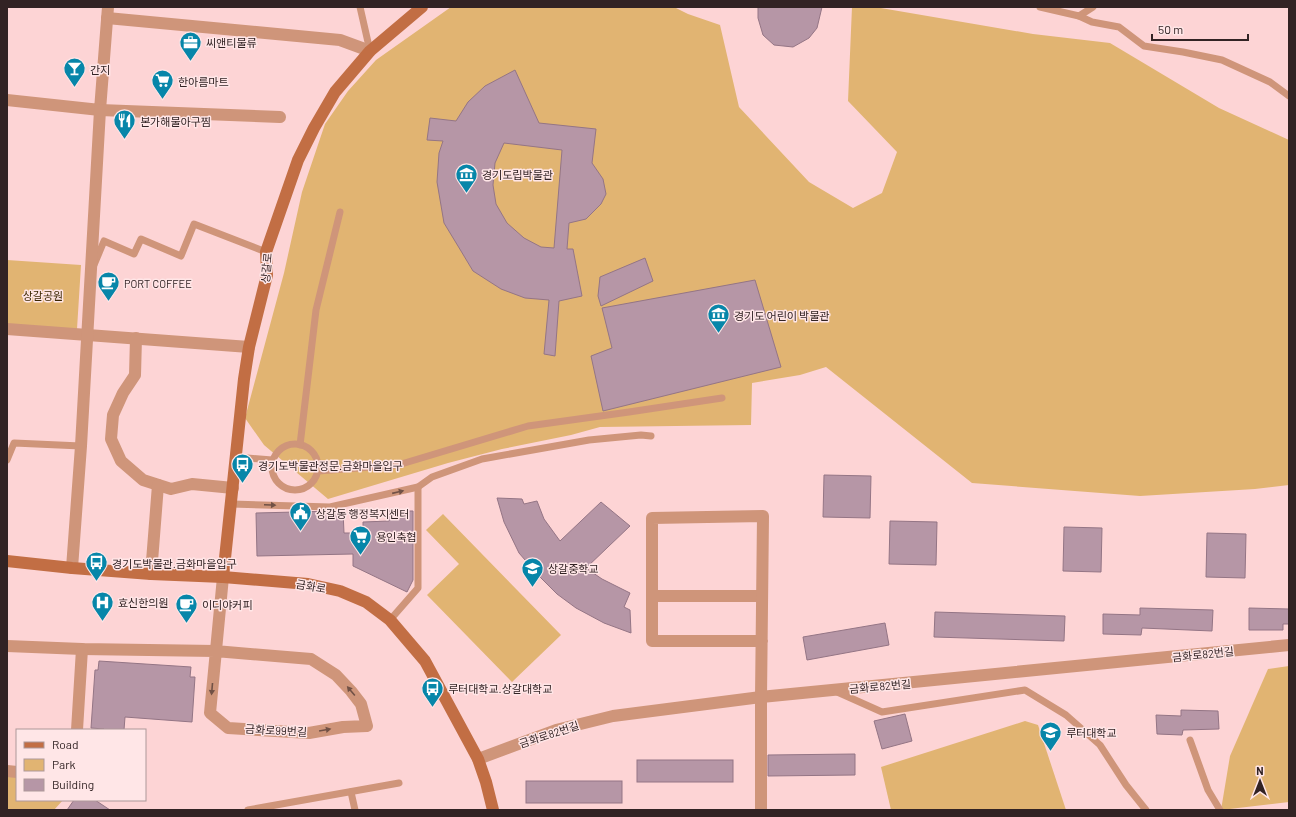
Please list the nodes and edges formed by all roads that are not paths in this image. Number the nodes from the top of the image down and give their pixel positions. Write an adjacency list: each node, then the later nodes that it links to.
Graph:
1 (360, 7): 7 (lane)
2 (422, 7): 7 (street, 상갈로)
3 (1040, 7): 6 (lane)
4 (1093, 7): 6 (lane)
5 (108, 13): 7 (street); 10 (street)
6 (1079, 16): 8 (lane)
7 (370, 51): 13 (street, 상갈로)
8 (1289, 96)
9 (7, 100): 10 (street)
10 (100, 110): 11 (street); 14 (street)
11 (280, 117)
12 (340, 212): 21 (lane)
13 (266, 252): 14 (lane); 18 (street, 상갈로)
14 (91, 272): 16 (street)
15 (7, 330): 16 (street)
16 (87, 336): 17 (street); 22 (street)
17 (136, 338): 18 (street); 27 (street)
18 (248, 347): 23 (street, 상갈로)
19 (722, 398): 26 (lane)
20 (651, 436): 28 (lane)
21 (300, 445): 25 (lane); 26 (lane)
22 (82, 446): 24 (lane); 32 (street)
23 (236, 457): 25 (lane); 29 (street, 상갈로)
24 (7, 460)
25 (272, 460): 26 (lane)
26 (318, 471)
27 (158, 485): 29 (street); 33 (street)
28 (418, 487): 30 (lane, one-way to 28); 37 (lane)
29 (233, 488): 30 (street, 상갈로)
30 (231, 504): 34 (street, 상갈로)
31 (7, 561): 32 (street, 금화로)
32 (72, 568): 33 (street, 금화로)
33 (151, 574): 34 (street, 금화로)
34 (223, 577): 37 (street, 금화로); 42 (street, 금화로99번길)
35 (652, 596): 36 (street); 36 (street); 38 (street)
36 (762, 596): 38 (street)
37 (390, 620): 47 (street, 금화로)
38 (762, 641): 44 (street)
39 (1289, 645): 43 (street, 금화로82번길)
40 (7, 646): 41 (street)
41 (82, 650): 42 (street); 45 (street)
42 (215, 651): 42 (street, 금화로99번길, one-way to 42)
43 (833, 690): 44 (street, 금화로82번길); 54 (lane)
44 (761, 697): 47 (street, 금화로82번길); 53 (street)
45 (77, 729)
46 (1190, 740): 55 (lane)
47 (478, 759): 52 (street, 금화로)
48 (399, 783): 49 (lane)
49 (351, 792): 50 (lane); 51 (lane)
50 (248, 810)
51 (355, 810)
52 (493, 810)
53 (761, 810)
54 (1146, 810)
55 (1220, 810)

